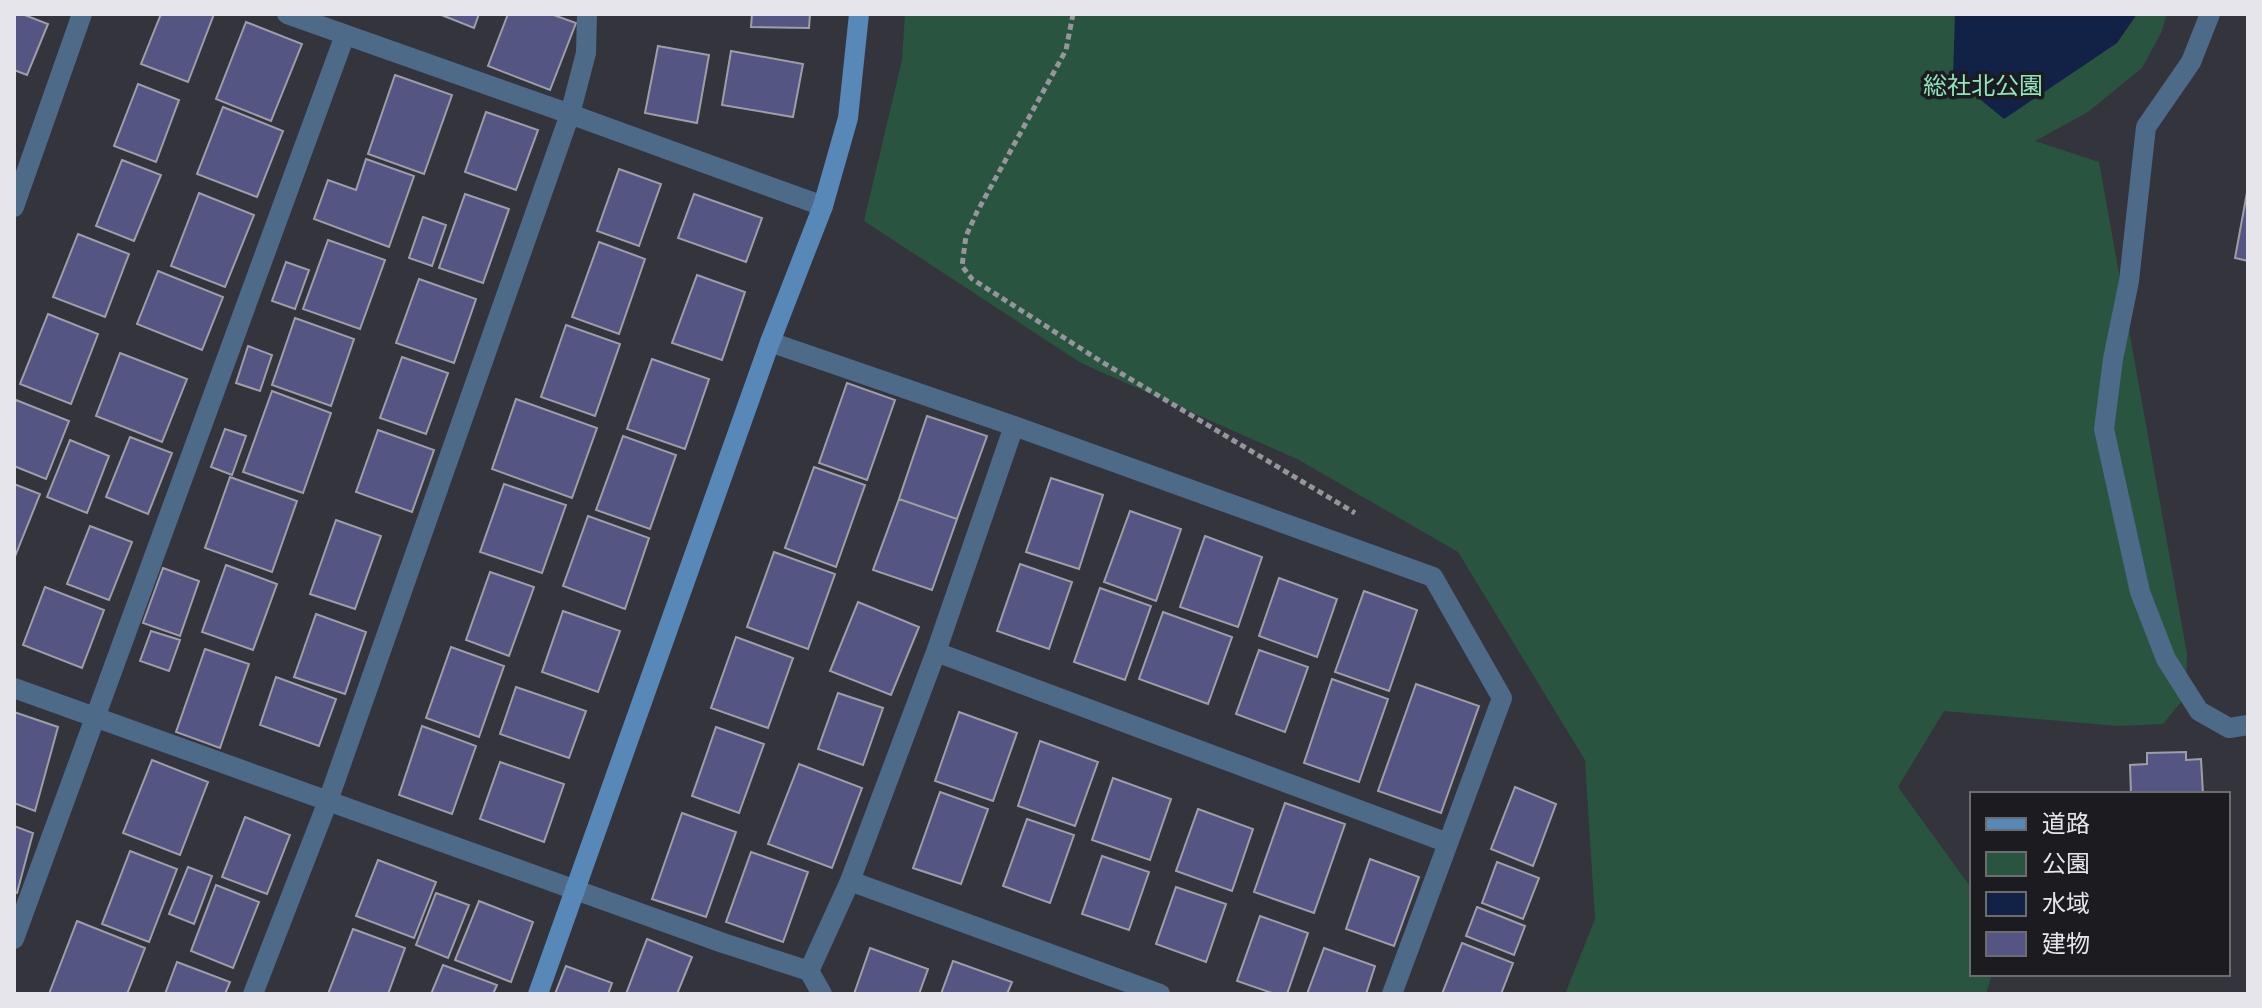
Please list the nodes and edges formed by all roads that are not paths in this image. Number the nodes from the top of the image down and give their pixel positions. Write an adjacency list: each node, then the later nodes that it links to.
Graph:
1 (82, 14): 9 (street)
2 (287, 14): 6 (street)
3 (587, 14): 7 (street)
4 (859, 14): 8 (street)
5 (2210, 14): 15 (street)
6 (345, 35): 7 (street); 14 (street)
7 (570, 114): 8 (street); 16 (street)
8 (823, 206): 10 (street)
9 (14, 207)
10 (770, 342): 11 (street); 19 (street)
11 (1014, 426): 12 (street); 17 (street)
12 (936, 652): 17 (street); 18 (street)
13 (14, 688): 14 (street)
14 (94, 717): 16 (street); 20 (street)
15 (2248, 725)
16 (328, 801): 19 (street); 22 (street)
17 (1448, 843): 26 (street)
18 (850, 881): 21 (street); 25 (street)
19 (575, 890): 21 (street); 23 (street)
20 (14, 939)
21 (809, 971): 24 (street)
22 (253, 994)
23 (538, 994)
24 (822, 994)
25 (1160, 994)
26 (1392, 994)

